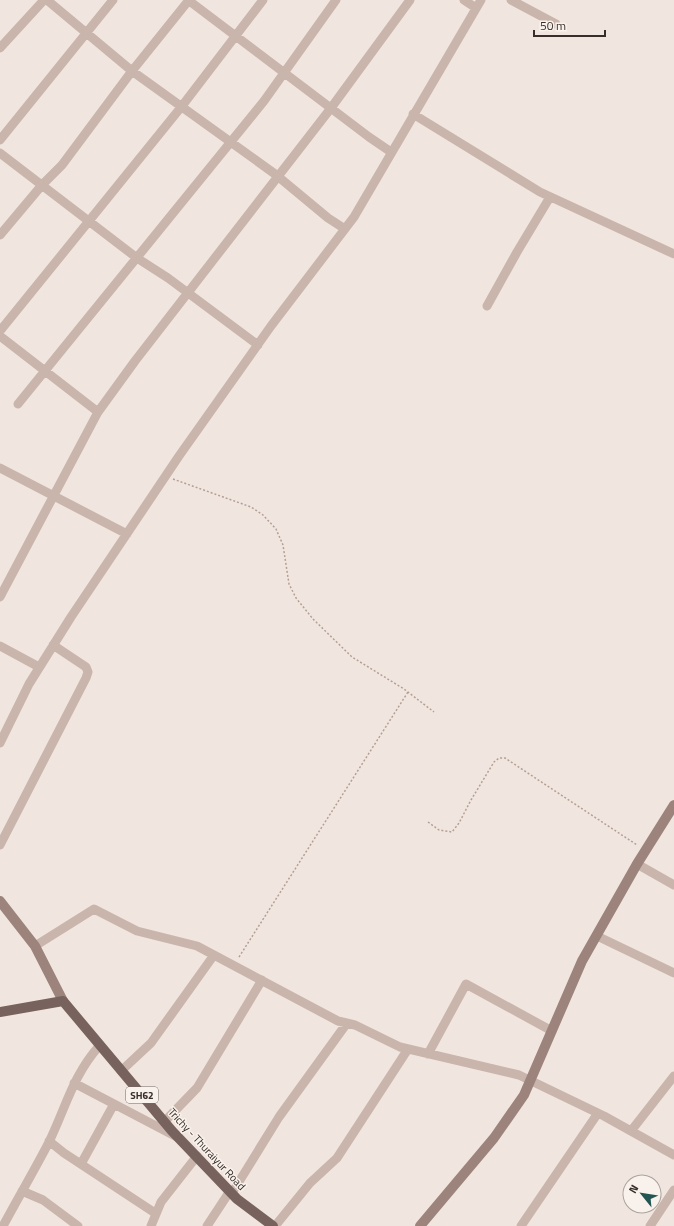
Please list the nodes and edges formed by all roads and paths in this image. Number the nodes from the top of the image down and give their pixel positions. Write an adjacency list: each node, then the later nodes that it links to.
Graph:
1 (46, 0): 12 (street); 14 (street)
2 (112, 0): 12 (street)
3 (188, 0): 13 (street); 15 (street)
4 (263, 0): 13 (street)
5 (336, 0): 16 (street)
6 (410, 0): 18 (street)
7 (464, 0): 10 (street)
8 (481, 0): 10 (street)
9 (511, 0): 11 (street)
10 (476, 8): 19 (street)
11 (556, 24)
12 (86, 33): 15 (street); 20 (street)
13 (235, 37): 16 (street); 17 (street)
14 (0, 48)
15 (132, 71): 17 (street); 25 (street)
16 (284, 74): 18 (street); 21 (street)
17 (182, 106): 21 (street); 27 (street)
18 (331, 108): 22 (street); 24 (street)
19 (413, 114): 22 (street); 26 (street)
20 (0, 140)
21 (230, 143): 24 (street); 31 (street)
22 (391, 152): 28 (street)
23 (0, 153): 25 (street)
24 (278, 177): 28 (street); 32 (street)
25 (42, 185): 27 (street); 29 (street)
26 (550, 197): 30 (street); 33 (street)
27 (89, 220): 31 (street); 34 (street)
28 (345, 229): 36 (street)
29 (0, 235)
30 (674, 254)
31 (137, 258): 32 (street); 37 (street)
32 (189, 294): 36 (street); 39 (street)
33 (487, 306)
34 (0, 331)
35 (0, 336): 37 (street)
36 (258, 345): 41 (street)
37 (44, 370): 38 (street); 39 (street)
38 (18, 404)
39 (98, 412): 42 (street)
40 (0, 468): 42 (street)
41 (166, 476): 43 (street); 48 (path)
42 (53, 495): 43 (street); 44 (street)
43 (127, 534): 45 (street)
44 (0, 597)
45 (53, 645): 47 (street); 53 (street)
46 (0, 646): 47 (street)
47 (39, 667): 50 (street)
48 (408, 692): 49 (path); 61 (path)
49 (434, 712)
50 (0, 743)
51 (674, 805): 54 (main road)
52 (428, 822): 54 (path)
53 (0, 846)
54 (645, 851): 55 (main road)
55 (637, 864): 56 (street); 58 (main road)
56 (674, 885)
57 (0, 901): 59 (main road)
58 (597, 936): 62 (street); 67 (main road)
59 (35, 946): 60 (street); 64 (main road)
60 (214, 955): 61 (street); 71 (street)
61 (233, 965): 63 (street)
62 (674, 973)
63 (262, 980): 66 (street); 77 (street)
64 (63, 1001): 65 (main road); 68 (main road, Trichy - Thuraiyur Road / SH62)
65 (0, 1012)
66 (347, 1023): 69 (street); 86 (street)
67 (552, 1030): 70 (street); 73 (main road)
68 (100, 1045): 71 (main road, Trichy - Thuraiyur Road / SH62); 74 (street)
69 (408, 1049): 70 (street); 88 (street)
70 (428, 1054): 73 (street)
71 (121, 1070): 77 (main road, Trichy - Thuraiyur Road / SH62)
72 (674, 1076): 78 (street)
73 (531, 1082): 76 (street); 93 (main road)
74 (74, 1083): 75 (street); 80 (street)
75 (114, 1104): 79 (street); 83 (street)
76 (598, 1113): 78 (street); 94 (street)
77 (164, 1122): 79 (main road, Trichy - Thuraiyur Road / SH62)
78 (631, 1131): 81 (street)
79 (180, 1139): 82 (main road, Trichy - Thuraiyur Road / SH62)
80 (49, 1141): 83 (street); 85 (street)
81 (674, 1155)
82 (197, 1156): 86 (main road, Trichy - Thuraiyur Road / SH62); 87 (street)
83 (81, 1164): 87 (street)
84 (674, 1190): 95 (street)
85 (22, 1191): 89 (street); 90 (street)
86 (231, 1192): 88 (main road, Trichy - Thuraiyur Road / SH62); 92 (street)
87 (155, 1214): 91 (street)
88 (269, 1225)
89 (3, 1226)
90 (78, 1226)
91 (150, 1226)
92 (207, 1226)
93 (420, 1226)
94 (521, 1226)
95 (650, 1226)

